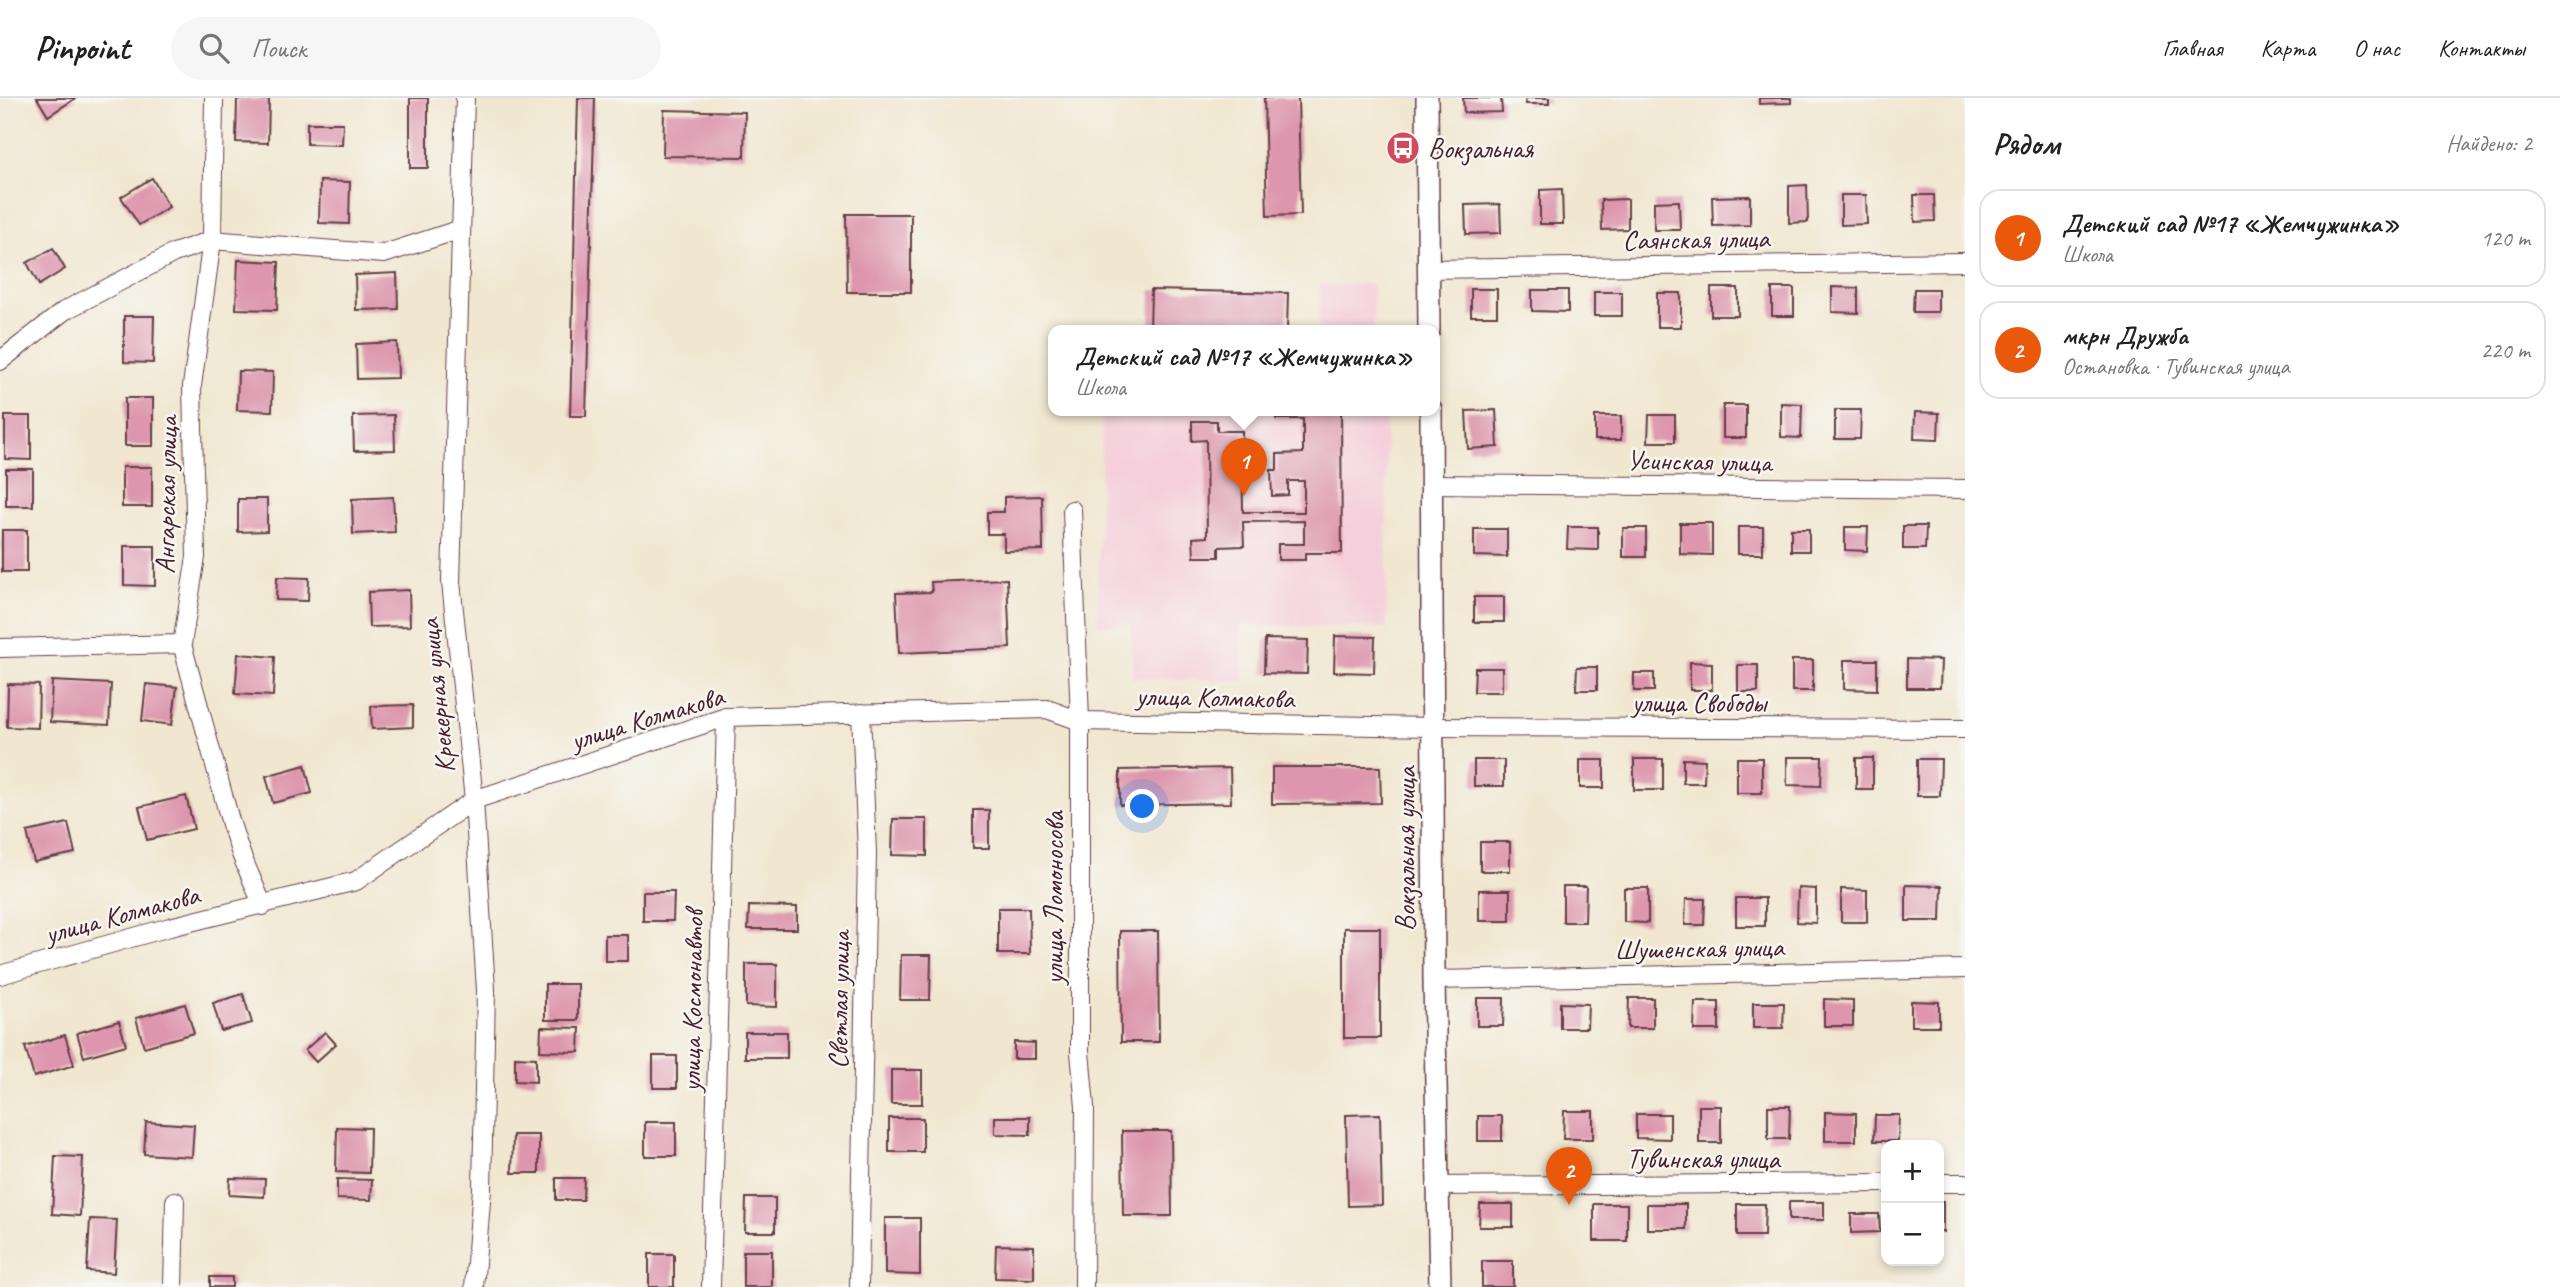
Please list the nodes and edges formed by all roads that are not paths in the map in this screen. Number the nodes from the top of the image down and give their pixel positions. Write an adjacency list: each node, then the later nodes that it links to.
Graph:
1 (214, 98): 5 (street, Ангарская улица)
2 (464, 98): 4 (street, Крекерная улица)
3 (1427, 98): 7 (street)
4 (461, 229): 5 (street); 21 (street, Крекерная улица)
5 (212, 240): 9 (street); 14 (street, Ангарская улица)
6 (1965, 262): 7 (street, Саянская улица)
7 (1428, 269): 8 (street)
8 (1429, 325)
9 (0, 361)
10 (1431, 416): 11 (street, Вокзальная улица)
11 (1432, 484): 12 (street, Усинская улица); 19 (street, Вокзальная улица)
12 (1965, 489)
13 (1072, 510): 18 (street, улица Ломоносова)
14 (181, 644): 15 (street); 22 (street, Ангарская улица)
15 (0, 648)
16 (861, 713): 17 (street, улица Колмакова); 18 (street, улица Колмакова); 34 (street, Светлая улица)
17 (726, 717): 21 (street, улица Колмакова); 33 (street, улица Космонавтов)
18 (1080, 721): 19 (street, улица Колмакова); 35 (street, улица Ломоносова)
19 (1432, 727): 20 (street, улица Свободы); 25 (street, Вокзальная улица)
20 (1965, 729)
21 (474, 800): 22 (street, улица Колмакова); 32 (street, Крекерная улица)
22 (262, 906): 24 (street, улица Колмакова)
23 (1965, 968): 25 (street, Шушенская улица)
24 (0, 975)
25 (1434, 980): 29 (street, Вокзальная улица)
26 (1881, 1183): 29 (street, Тувинская улица)
27 (1944, 1183): 28 (street)
28 (1965, 1183)
29 (1436, 1186): 36 (street, Вокзальная улица)
30 (175, 1201): 31 (street)
31 (173, 1287)
32 (474, 1287)
33 (711, 1287)
34 (859, 1287)
35 (1084, 1287)
36 (1440, 1287)

